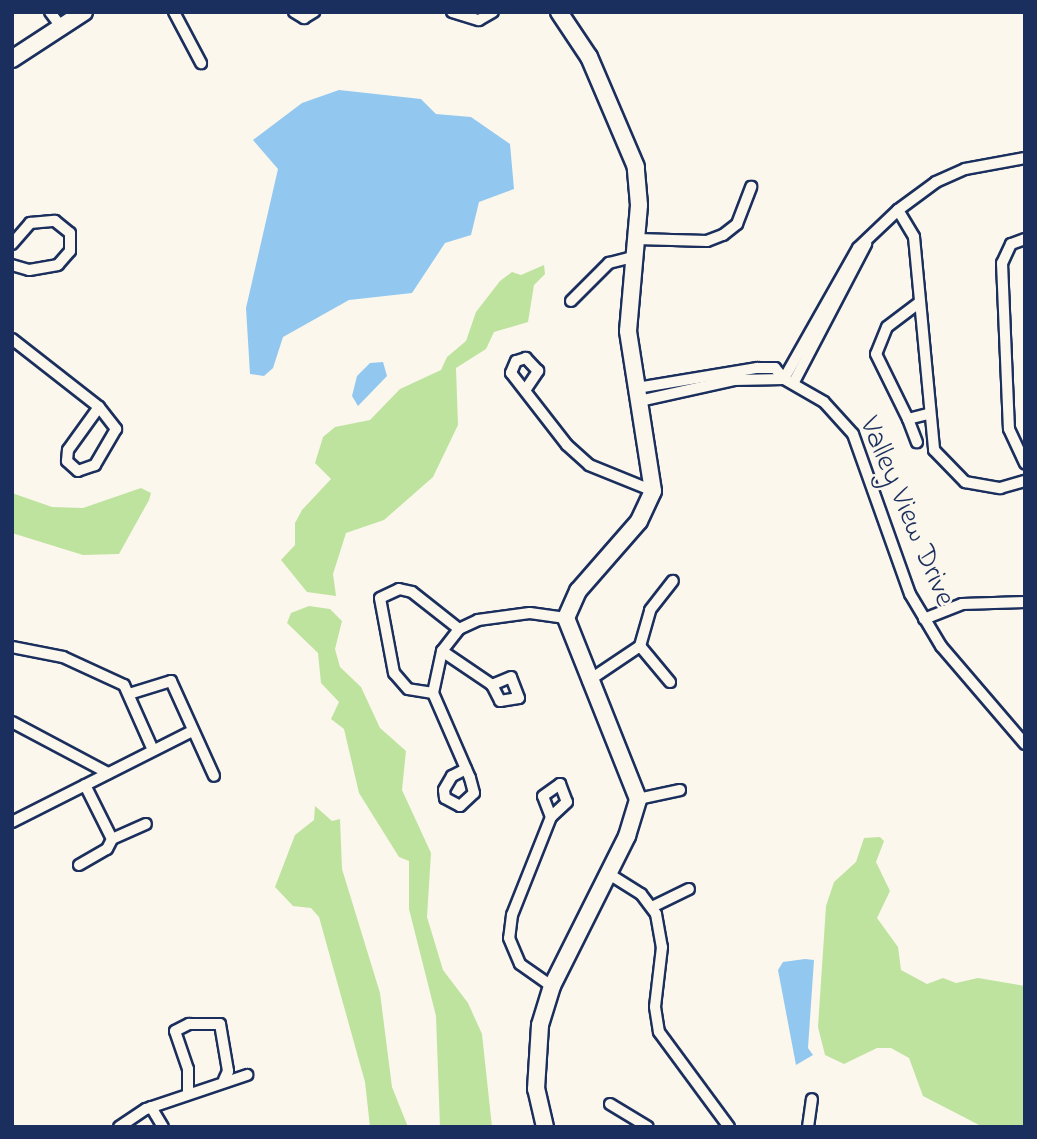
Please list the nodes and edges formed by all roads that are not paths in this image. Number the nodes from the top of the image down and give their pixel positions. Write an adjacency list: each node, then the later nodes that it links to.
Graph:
1 (50, 12): 9 (street)
2 (84, 12): 9 (street)
3 (174, 12): 11 (street)
4 (294, 12): 5 (street)
5 (314, 12)
6 (452, 12): 7 (street)
7 (493, 12)
8 (559, 12): 15 (street)
9 (62, 28): 10 (street)
10 (12, 59)
11 (201, 63)
12 (1025, 158): 14 (street)
13 (751, 187): 15 (street)
14 (898, 210): 21 (street); 23 (street)
15 (637, 239): 18 (street)
16 (1025, 239): 30 (street)
17 (12, 244): 19 (street)
18 (633, 257): 20 (street); 25 (street)
19 (12, 265)
20 (571, 301)
21 (920, 302): 27 (street); 28 (street)
22 (12, 339): 26 (street)
23 (789, 380): 25 (street); 36 (street, Valley View Drive)
24 (526, 389): 32 (street)
25 (638, 394): 32 (street)
26 (99, 407): 26 (street)
27 (928, 414): 28 (street); 31 (street)
28 (908, 419): 29 (street)
29 (917, 442)
30 (1025, 464)
31 (1025, 481)
32 (653, 491): 35 (street)
33 (673, 581): 38 (street)
34 (1025, 602): 36 (street)
35 (566, 618): 37 (street); 41 (street)
36 (924, 619): 48 (street, Valley View Drive)
37 (459, 629): 40 (street); 44 (street)
38 (640, 646): 41 (street); 42 (street)
39 (12, 647): 45 (street)
40 (442, 651): 43 (street); 44 (street)
41 (588, 681): 55 (street)
42 (670, 682)
43 (492, 685)
44 (433, 693): 50 (street)
45 (130, 694): 47 (street); 49 (street)
46 (12, 722): 51 (street)
47 (192, 731): 49 (street); 52 (street)
48 (1025, 744)
49 (153, 750): 51 (street)
50 (466, 769)
51 (108, 773): 53 (street)
52 (214, 776)
53 (85, 785): 57 (street); 59 (street)
54 (680, 790): 55 (street)
55 (638, 799): 61 (street)
56 (551, 817): 64 (street)
57 (12, 822)
58 (146, 824): 59 (street)
59 (112, 839): 60 (street)
60 (79, 865)
61 (609, 874): 63 (street); 64 (street)
62 (689, 889): 63 (street)
63 (652, 907): 75 (street)
64 (552, 986): 73 (street)
65 (247, 1075): 66 (street)
66 (224, 1080): 67 (street); 67 (street)
67 (188, 1093): 70 (street)
68 (812, 1099): 76 (street)
69 (610, 1104): 74 (street)
70 (151, 1107): 71 (street); 72 (street)
71 (119, 1127)
72 (163, 1127)
73 (545, 1127)
74 (648, 1127)
75 (729, 1127)
76 (808, 1127)

